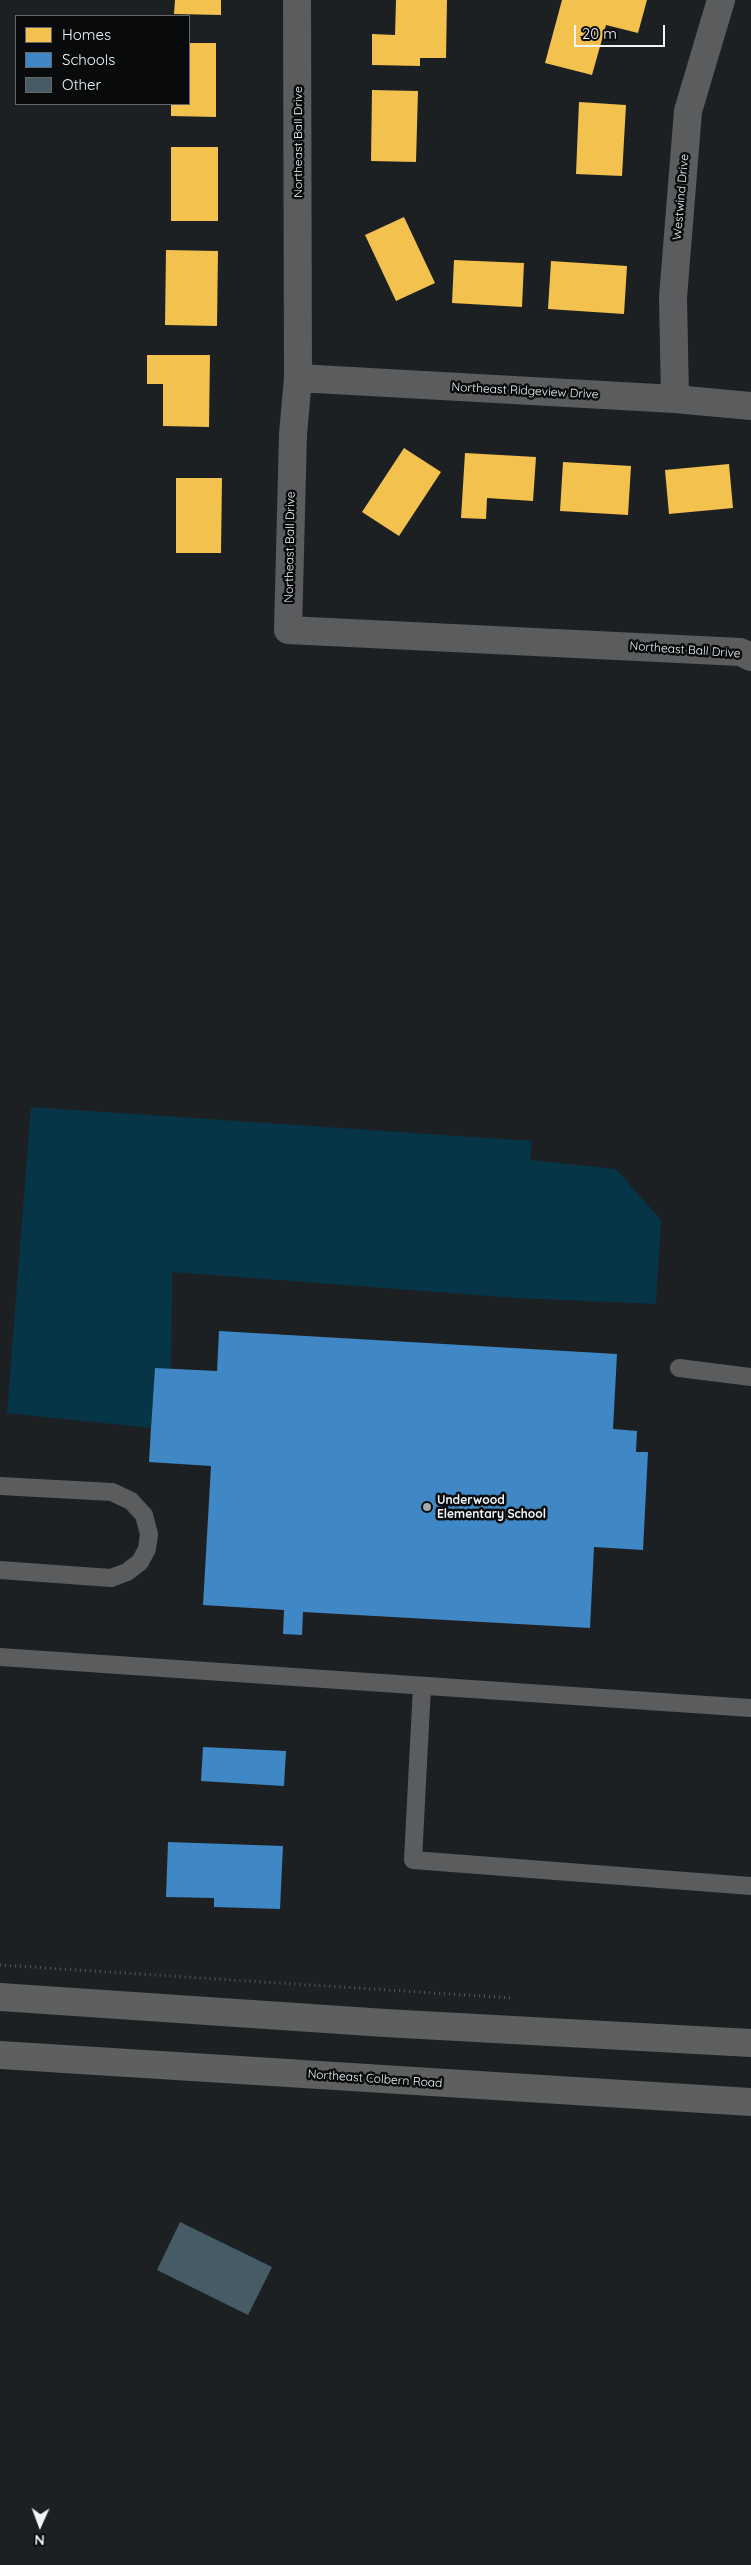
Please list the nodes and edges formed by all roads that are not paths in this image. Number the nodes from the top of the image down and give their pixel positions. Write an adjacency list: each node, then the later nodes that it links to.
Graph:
1 (297, 0): 3 (street, Northeast Ball Drive)
2 (721, 0): 4 (street, Westwind Drive)
3 (298, 378): 4 (street, Northeast Ridgeview Drive); 6 (street, Northeast Ball Drive)
4 (675, 399): 5 (street, Northeast Ridgeview Drive)
5 (751, 406)
6 (751, 657)
7 (680, 1368): 8 (lane)
8 (751, 1376)
9 (0, 1486): 10 (lane)
10 (0, 1570)
11 (0, 1657): 12 (lane)
12 (422, 1686): 13 (lane); 14 (lane)
13 (751, 1708)
14 (751, 1886)
15 (0, 1997): 16 (main road)
16 (751, 2043)
17 (0, 2056): 18 (main road, Northeast Colbern Road)
18 (751, 2102)

